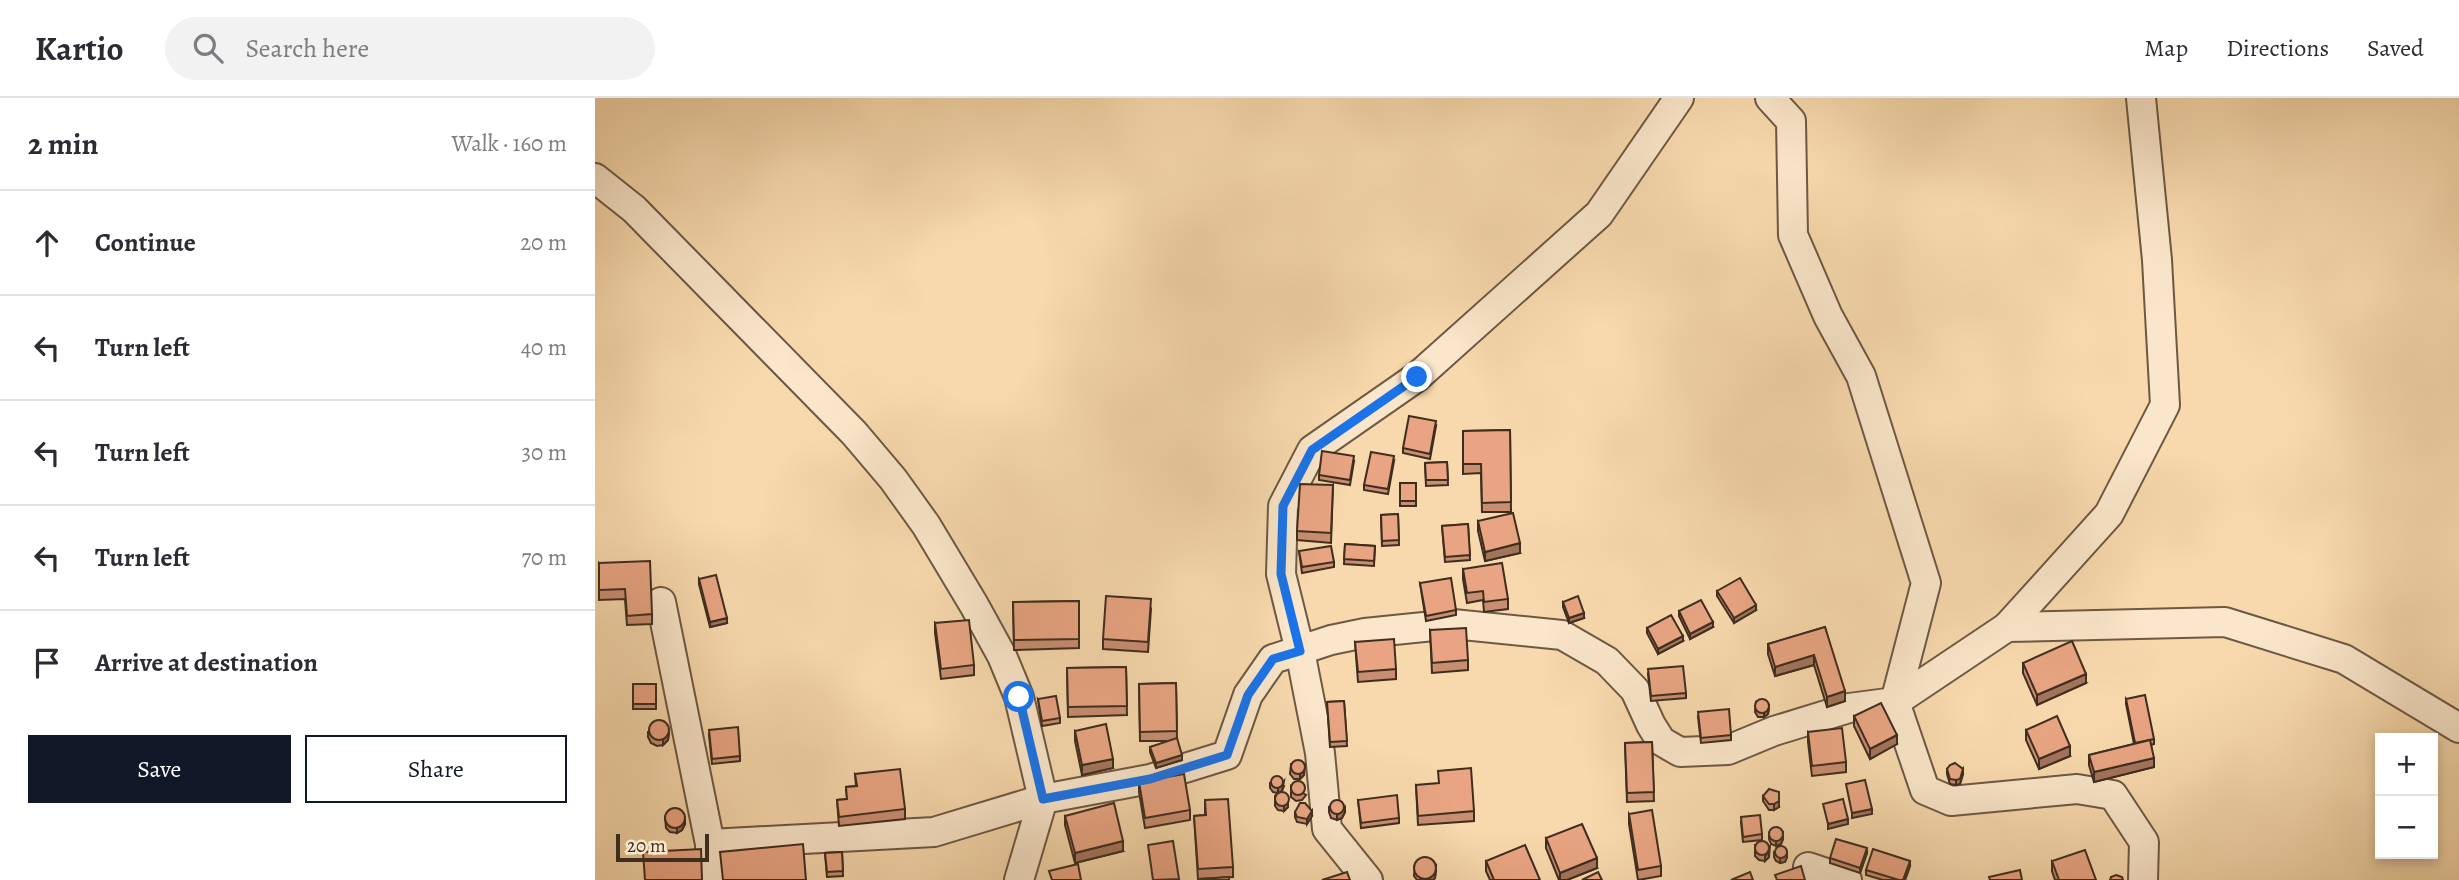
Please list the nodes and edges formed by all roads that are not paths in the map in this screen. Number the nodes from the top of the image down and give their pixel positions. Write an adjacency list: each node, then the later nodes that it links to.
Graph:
1 (1679, 98): 7 (street)
2 (1770, 98): 8 (street)
3 (2141, 98): 6 (street)
4 (595, 178): 10 (street)
5 (661, 601): 11 (street)
6 (2007, 627): 8 (street); 9 (street)
7 (1300, 651): 8 (street); 10 (street); 15 (street)
8 (1895, 702): 17 (street)
9 (2459, 728)
10 (1043, 799): 11 (street); 14 (street)
11 (710, 844): 13 (street)
12 (1808, 867): 16 (street)
13 (712, 880)
14 (1019, 880)
15 (1368, 880)
16 (1847, 880)
17 (2143, 880)

